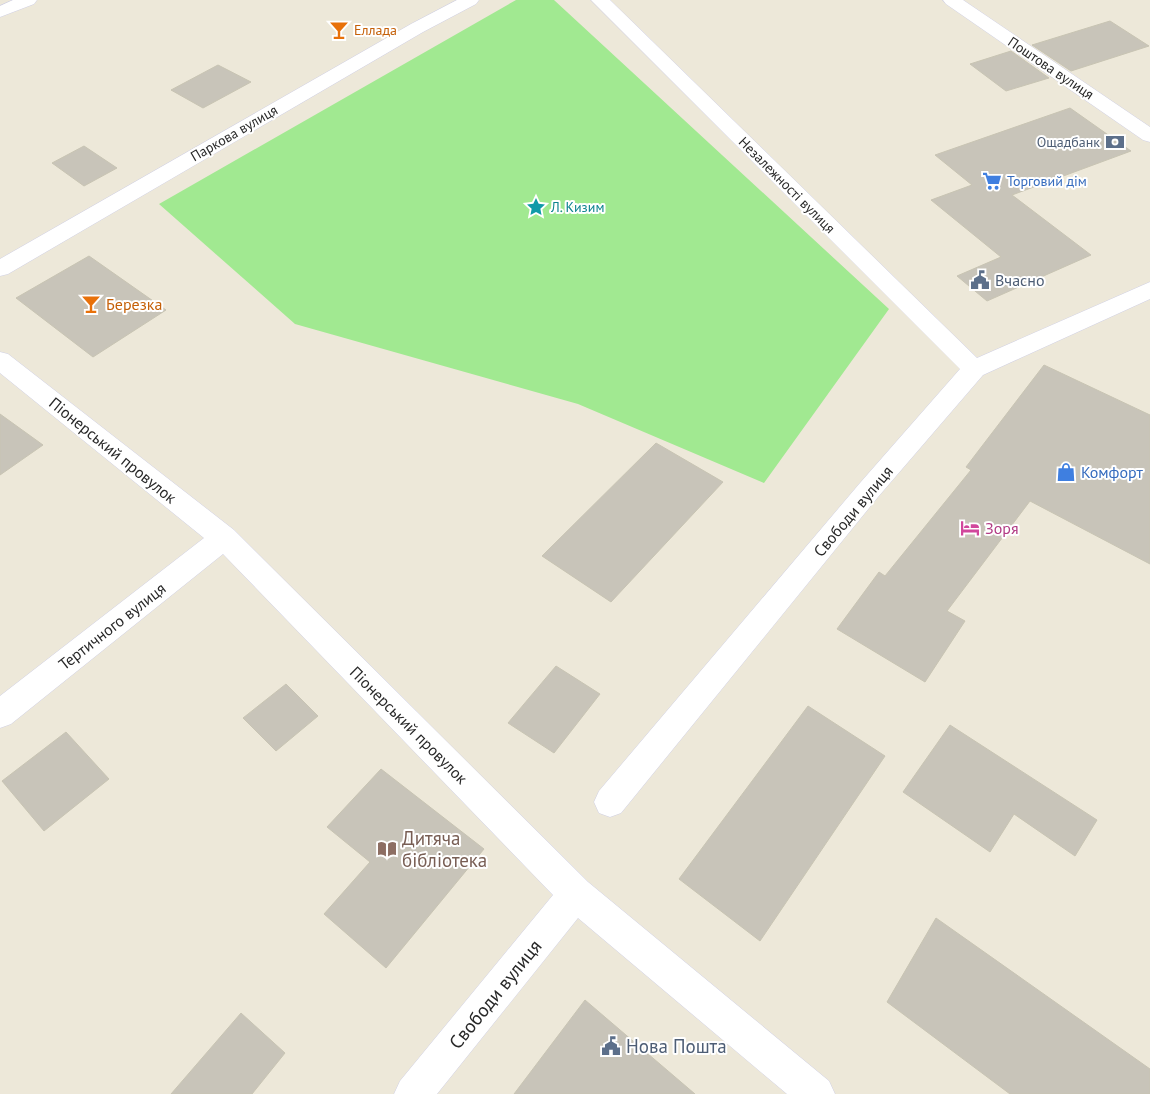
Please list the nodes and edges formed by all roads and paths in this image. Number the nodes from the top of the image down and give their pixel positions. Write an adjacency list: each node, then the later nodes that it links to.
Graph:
1 (28, 0): 5 (street)
2 (470, 0): 7 (street, Паркова вулиця)
3 (600, 0): 10 (street, Незалежності вулиця)
4 (952, 0): 6 (street, Поштова вулиця)
5 (0, 12)
6 (1150, 136)
7 (0, 268)
8 (1150, 290): 10 (street, Свободи вулиця)
9 (0, 360): 11 (street, Піонерський провулок)
10 (974, 369): 13 (street, Свободи вулиця)
11 (224, 538): 12 (street, Тертичного вулиця); 14 (street, Піонерський провулок)
12 (0, 714)
13 (610, 802)
14 (576, 894): 15 (street, Свободи вулиця); 16 (street, Піонерський провулок)
15 (413, 1094)
16 (816, 1094)

